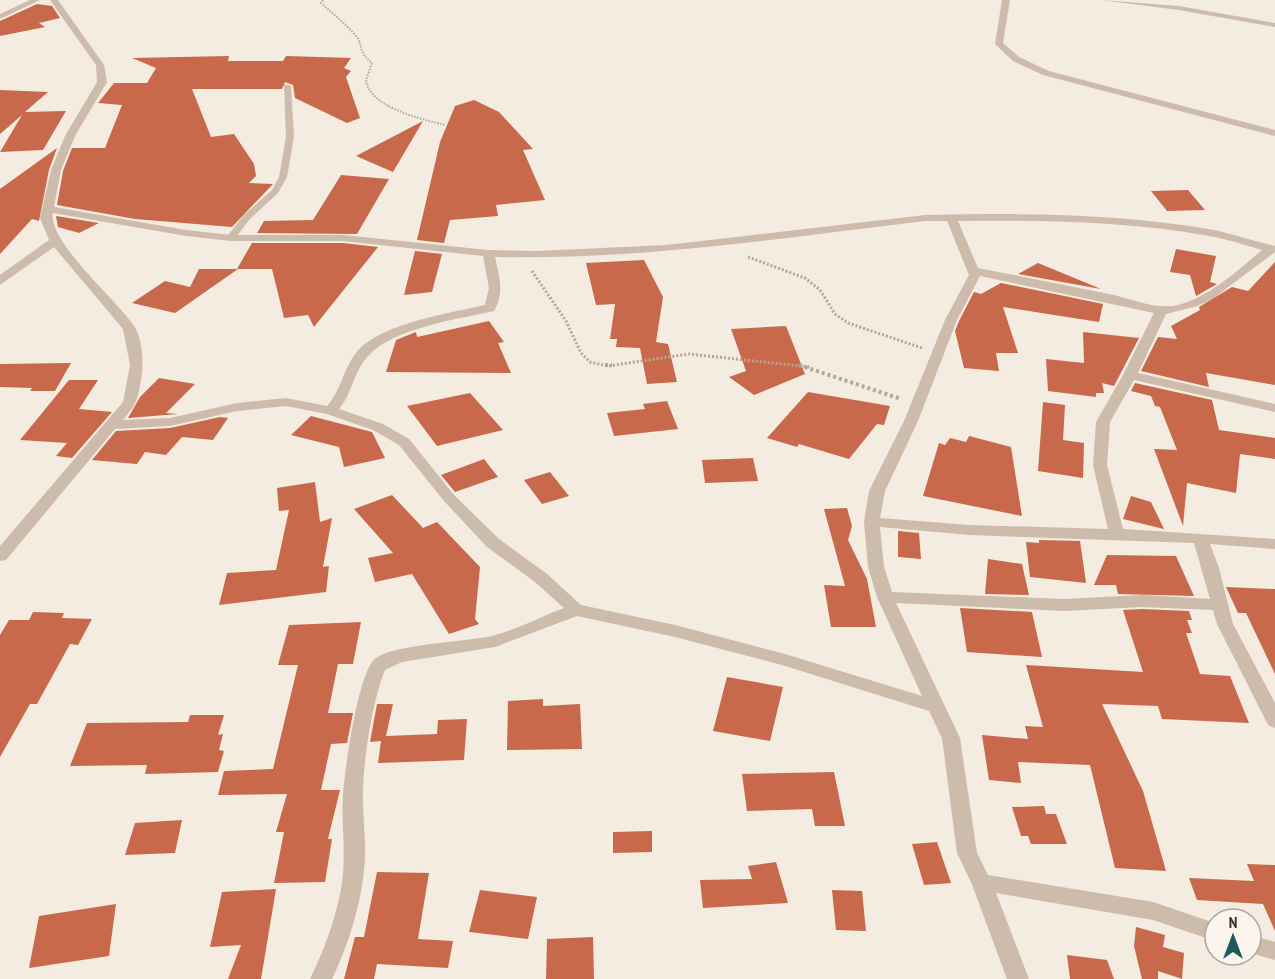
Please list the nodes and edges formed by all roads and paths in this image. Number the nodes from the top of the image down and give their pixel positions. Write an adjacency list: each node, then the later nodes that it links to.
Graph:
1 (36, 0): 6 (street)
2 (54, 0): 11 (street)
3 (323, 0): 9 (path)
4 (1006, 0): 10 (street)
5 (1104, 0): 7 (street)
6 (0, 17)
7 (1275, 25)
8 (287, 86): 13 (lane)
9 (445, 125)
10 (1275, 133)
11 (49, 209): 13 (street); 14 (street)
12 (951, 218): 15 (street); 16 (street); 19 (street)
13 (231, 238): 17 (street)
14 (55, 241): 20 (street); 27 (street)
15 (711, 244): 18 (street); 22 (path)
16 (1273, 249): 21 (street)
17 (488, 253): 18 (street); 26 (street)
18 (514, 254): 24 (path)
19 (974, 271): 21 (street); 22 (street)
20 (0, 281)
21 (1161, 311): 23 (street)
22 (939, 354): 24 (street)
23 (1130, 375): 25 (street); 29 (street)
24 (918, 406): 28 (street)
25 (1275, 408)
26 (330, 411): 27 (street); 35 (street)
27 (111, 425): 32 (street)
28 (872, 522): 29 (street); 33 (street)
29 (1117, 535): 30 (street)
30 (1200, 538): 31 (street); 34 (street)
31 (1275, 544)
32 (0, 556)
33 (885, 597): 34 (street); 36 (street)
34 (1220, 605): 37 (street)
35 (576, 610): 36 (street); 40 (street)
36 (938, 707): 38 (street)
37 (1275, 721)
38 (981, 882): 39 (street); 41 (street)
39 (1203, 928)
40 (321, 979)
41 (1018, 979)

